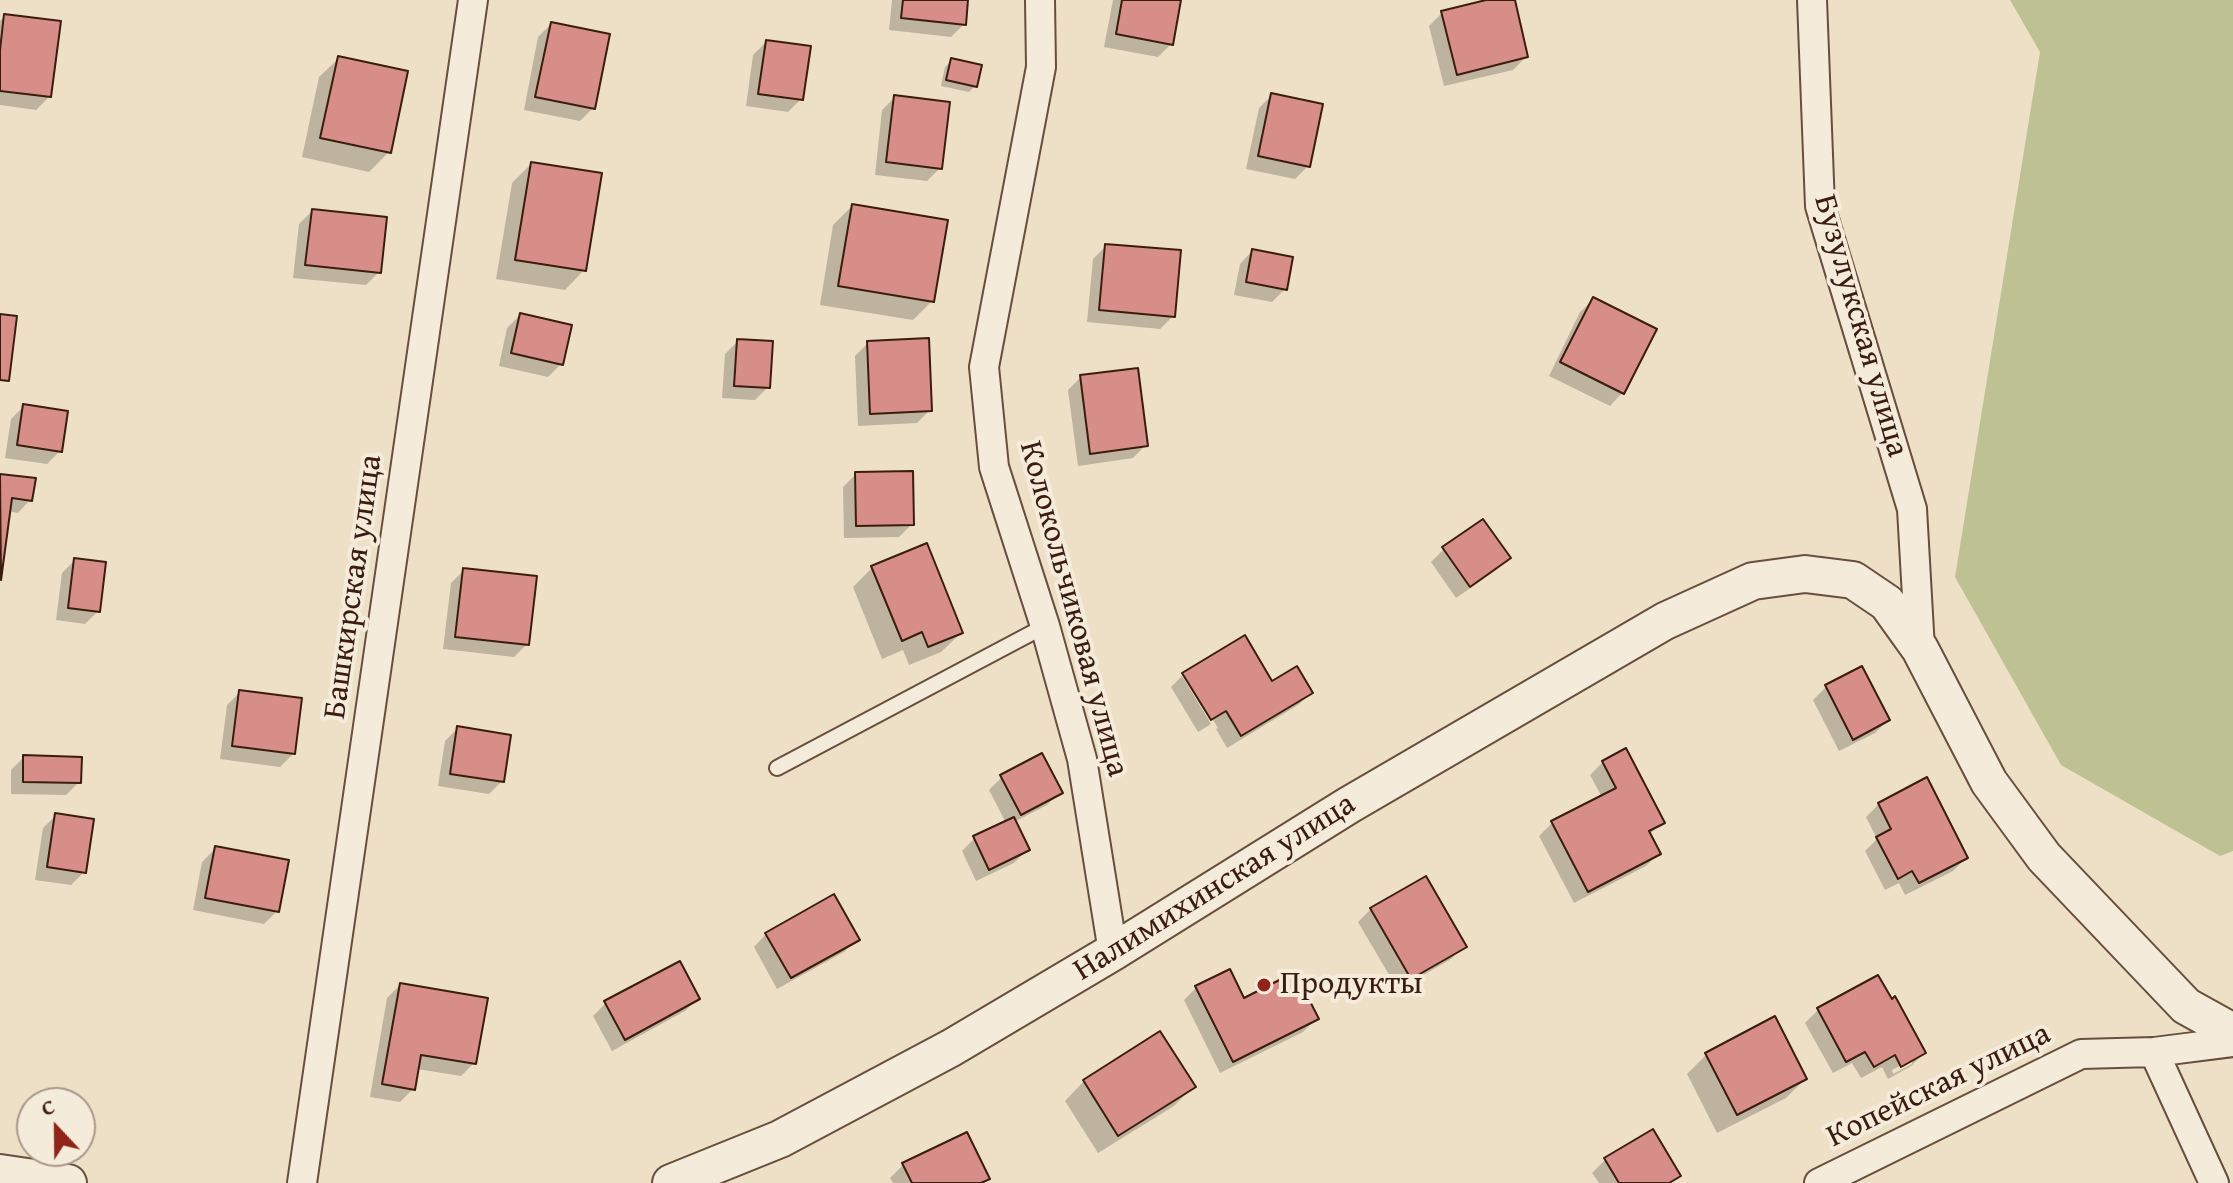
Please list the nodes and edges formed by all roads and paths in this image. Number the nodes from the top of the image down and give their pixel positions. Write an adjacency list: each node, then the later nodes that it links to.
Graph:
1 (473, 0): 14 (street, Башкирская улица)
2 (1040, 0): 5 (street, Колокольчиковая улица)
3 (1812, 0): 6 (street, Бузулукская улица)
4 (1753, 581): 6 (street, Бузулукская улица); 8 (street, Налимихинская улица)
5 (1045, 626): 7 (lane); 8 (street, Колокольчиковая улица)
6 (1920, 649): 9 (street, Бузулукская улица)
7 (777, 768)
8 (1113, 952): 15 (street, Налимихинская улица)
9 (2233, 1032)
10 (2233, 1042): 11 (street, Копейская улица)
11 (2154, 1052): 16 (street, Копейская улица); 17 (street)
12 (0, 1173): 13 (street)
13 (68, 1183)
14 (302, 1183)
15 (671, 1183)
16 (1819, 1183)
17 (2214, 1183)

